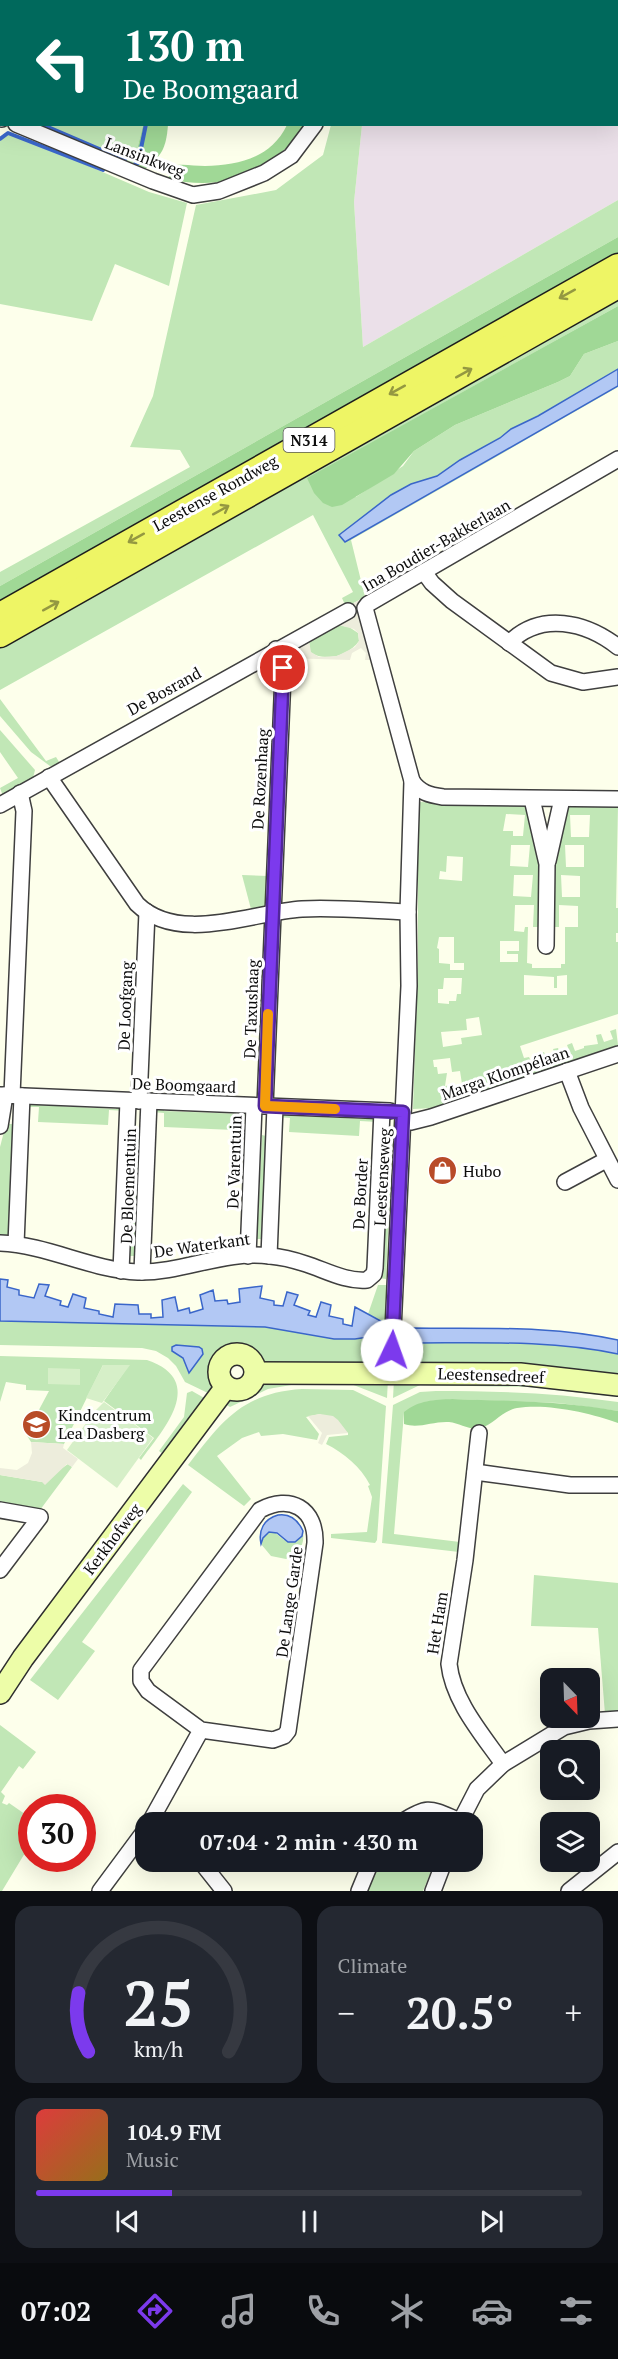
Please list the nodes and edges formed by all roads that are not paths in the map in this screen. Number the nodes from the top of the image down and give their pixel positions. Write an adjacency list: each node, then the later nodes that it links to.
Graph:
1 (21, 126): 2 (street, Lansinkweg)
2 (314, 126)
3 (618, 266): 8 (main road, Leestense Rondweg / N314, one-way to 8)
4 (618, 286): 9 (main road, Leestense Rondweg / N314, one-way to 4)
5 (618, 459): 6 (street, Ina Boudier-Bakkerlaan)
6 (424, 572): 10 (street); 15 (street, Ina Boudier-Bakkerlaan)
7 (348, 610): 12 (street, De Bosrand)
8 (0, 615)
9 (0, 635)
10 (509, 643): 11 (street); 13 (street)
11 (618, 647)
12 (276, 649): 14 (street, De Bosrand); 24 (street, De Rozenhaag)
13 (618, 677)
14 (50, 777): 16 (street, De Bosrand); 22 (street)
15 (412, 781): 17 (street); 23 (street, Leestenseweg)
16 (21, 794): 20 (street, De Bosrand); 28 (street)
17 (532, 799): 18 (street); 21 (street)
18 (562, 799): 19 (street); 21 (street)
19 (618, 800)
20 (0, 805)
21 (547, 864): 25 (street)
22 (147, 912): 24 (street); 29 (street, De Loofgang)
23 (408, 912): 24 (street); 32 (street, Leestenseweg)
24 (272, 913): 30 (street, De Taxushaag)
25 (546, 946)
26 (618, 1054): 27 (street, Marga Klompélaan)
27 (567, 1071): 32 (street, Marga Klompélaan); 34 (street)
28 (10, 1095): 29 (street, De Boomgaard); 33 (street); 37 (street)
29 (138, 1101): 30 (street, De Boomgaard); 40 (street, De Bloementuin); 41 (street, De Bloementuin)
30 (265, 1106): 31 (street, De Boomgaard); 38 (street, De Varentuin); 39 (street)
31 (382, 1111): 32 (street, De Boomgaard); 42 (street, De Border)
32 (403, 1117): 44 (street, Leestenseweg)
33 (0, 1126)
34 (606, 1160): 35 (street); 36 (street)
35 (618, 1180)
36 (565, 1182)
37 (8, 1243): 40 (street, De Waterkant)
38 (248, 1256): 39 (street, De Waterkant); 41 (street, De Waterkant)
39 (269, 1256): 42 (street, De Waterkant)
40 (121, 1271): 41 (street, De Waterkant)
41 (142, 1272)
42 (371, 1277)
43 (256, 1373): 44 (street, Leestensedreef); 46 (street); 46 (street)
44 (391, 1373): 45 (street, Leestensedreef)
45 (618, 1385)
46 (226, 1387): 52 (street, Kerkhofweg)
47 (478, 1433): 48 (street, Het Ham)
48 (475, 1472): 49 (street); 55 (street, Het Ham)
49 (618, 1485)
50 (0, 1510): 51 (street)
51 (0, 1570)
52 (0, 1693)
53 (618, 1719): 55 (street)
54 (201, 1730): 54 (street, De Lange Garde); 56 (street)
55 (503, 1764): 59 (street)
56 (156, 1812)
57 (419, 1812): 58 (street)
58 (437, 1812)
59 (465, 1812)
60 (135, 1844): 65 (street)
61 (618, 1852): 69 (street)
62 (209, 1872): 66 (street)
63 (367, 1872): 67 (street)
64 (440, 1872): 68 (street)
65 (100, 1891)
66 (224, 1891)
67 (359, 1891)
68 (433, 1891)
69 (568, 1891)

